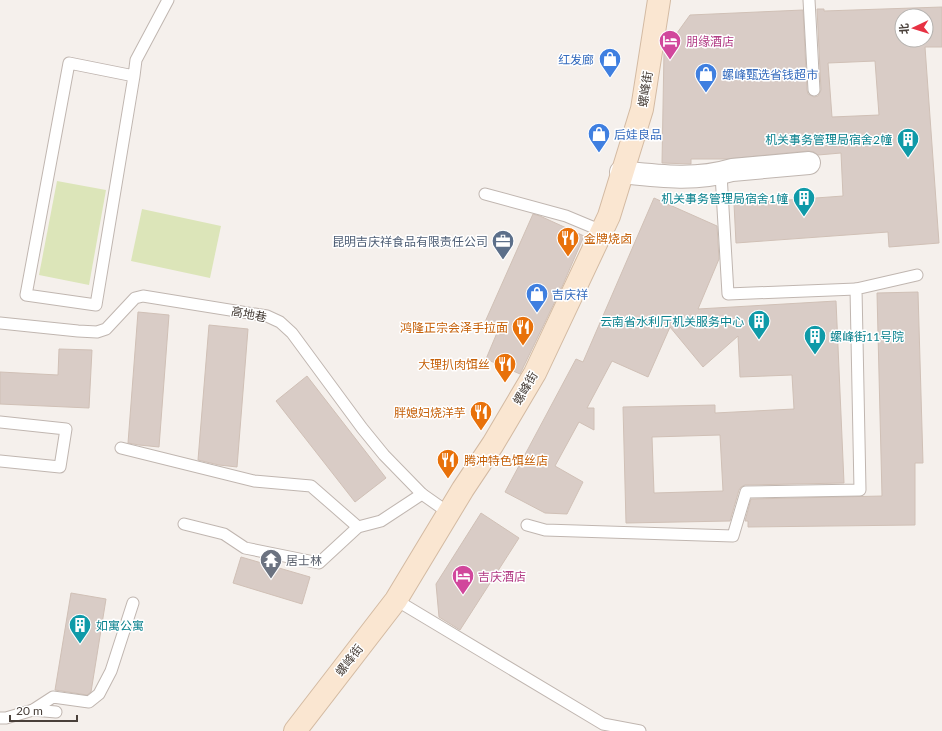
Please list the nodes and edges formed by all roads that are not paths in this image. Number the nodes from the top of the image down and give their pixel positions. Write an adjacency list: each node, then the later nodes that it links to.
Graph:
1 (168, 0): 4 (lane)
2 (659, 0): 7 (street, 螺峰街)
3 (809, 0): 5 (lane)
4 (134, 76): 4 (lane)
5 (814, 90)
6 (810, 163): 8 (street)
7 (622, 172): 8 (street); 10 (street, 螺峰街)
8 (721, 174): 12 (lane)
9 (485, 194): 10 (lane)
10 (602, 231): 18 (street, 螺峰街)
11 (917, 275): 12 (lane)
12 (856, 289): 20 (lane)
13 (0, 323): 17 (lane, 高地巷)
14 (0, 422): 16 (lane)
15 (121, 448): 21 (lane)
16 (0, 461)
17 (422, 494): 18 (lane, 高地巷); 21 (lane)
18 (448, 513): 22 (street, 螺峰街)
19 (184, 524): 21 (lane)
20 (527, 525)
21 (358, 527)
22 (396, 600): 27 (street, 螺峰街); 28 (lane)
23 (133, 603): 24 (lane)
24 (33, 710): 25 (lane); 26 (lane)
25 (56, 712)
26 (0, 718)
27 (294, 731)
28 (640, 731)

